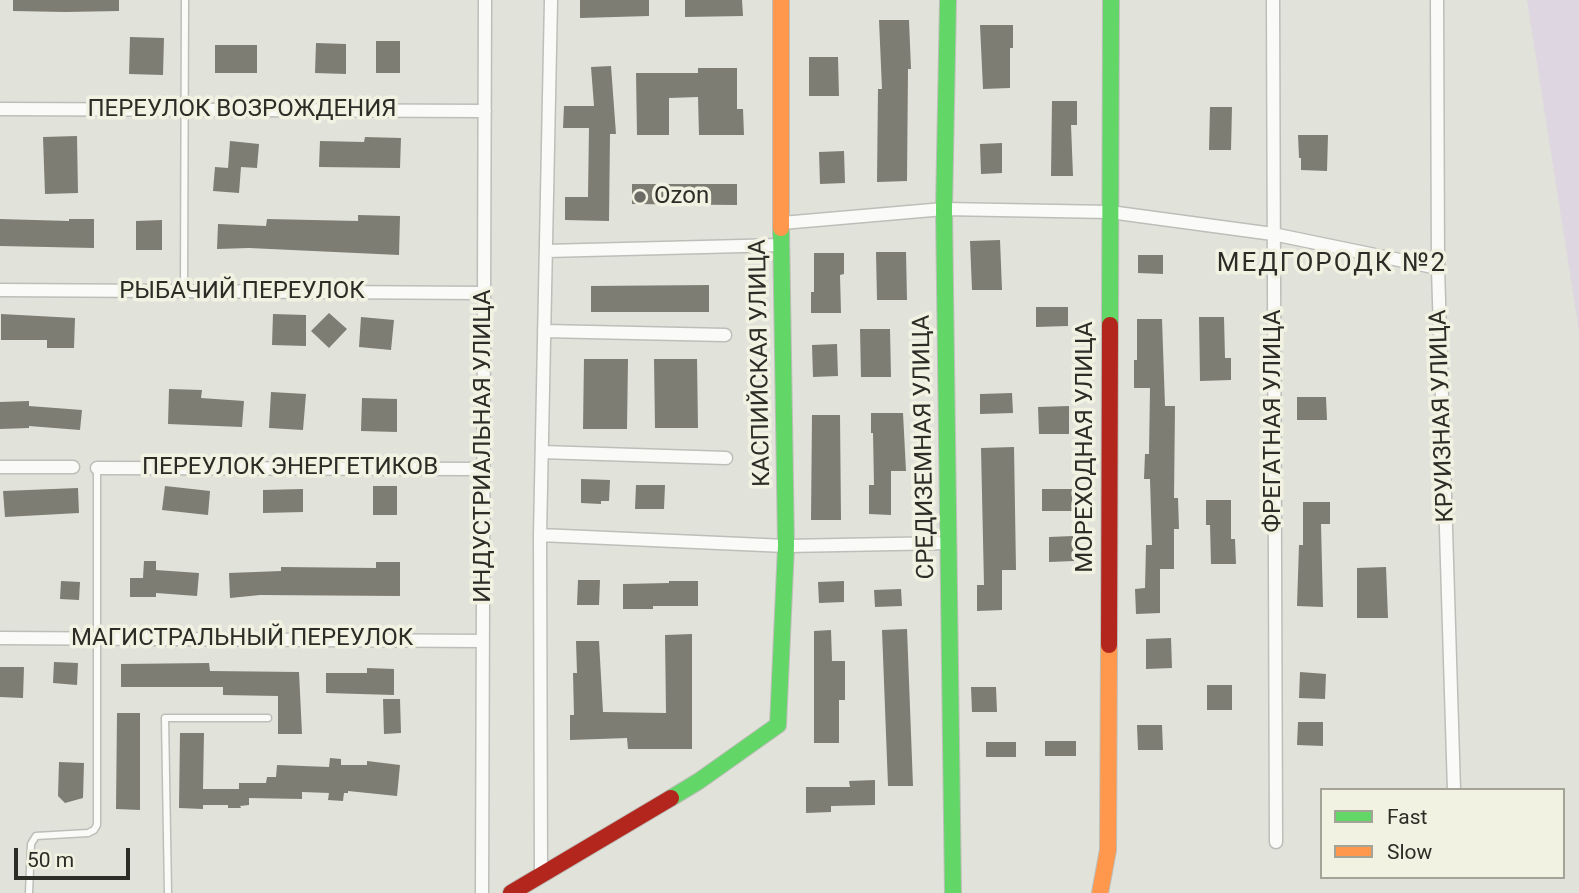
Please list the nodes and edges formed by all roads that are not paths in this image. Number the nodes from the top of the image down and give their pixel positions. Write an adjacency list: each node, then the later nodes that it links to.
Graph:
1 (185, 0): 10 (lane)
2 (485, 0): 11 (street, ИНДУСТРИАЛЬНАЯ УЛИЦА)
3 (551, 0): 17 (street)
4 (781, 0): 14 (street, КАСПИЙСКАЯ УЛИЦА)
5 (948, 0): 12 (street, СРЕДИЗЕМНАЯ УЛИЦА)
6 (1111, 0): 13 (street, МОРЕХОДНАЯ УЛИЦА)
7 (1273, 0): 15 (street, ФРЕГАТНАЯ УЛИЦА)
8 (1437, 0): 18 (street, КРУИЗНАЯ УЛИЦА)
9 (0, 109): 10 (street, ПЕРЕУЛОК ВОЗРОЖДЕНИЯ)
10 (185, 110): 11 (street, ПЕРЕУЛОК ВОЗРОЖДЕНИЯ); 20 (lane)
11 (485, 111): 21 (street, ИНДУСТРИАЛЬНАЯ УЛИЦА)
12 (944, 209): 13 (street); 14 (street); 31 (street, СРЕДИЗЕМНАЯ УЛИЦА)
13 (1110, 212): 15 (street); 45 (street, МОРЕХОДНАЯ УЛИЦА)
14 (782, 223): 16 (street, КАСПИЙСКАЯ УЛИЦА)
15 (1273, 234): 18 (street); 38 (street, ФРЕГАТНАЯ УЛИЦА)
16 (781, 245): 17 (street); 32 (street, КАСПИЙСКАЯ УЛИЦА)
17 (546, 251): 22 (street)
18 (1438, 268): 37 (street, КРУИЗНАЯ УЛИЦА)
19 (0, 290): 20 (street, РЫБАЧИЙ ПЕРЕУЛОК)
20 (184, 291): 21 (street, РЫБАЧИЙ ПЕРЕУЛОК)
21 (484, 293): 29 (street, ИНДУСТРИАЛЬНАЯ УЛИЦА)
22 (544, 331): 23 (street); 24 (street)
23 (725, 335)
24 (542, 452): 25 (street); 30 (street)
25 (726, 458)
26 (0, 467): 27 (street)
27 (73, 467)
28 (97, 468): 29 (street, ПЕРЕУЛОК ЭНЕРГЕТИКОВ); 34 (lane)
29 (484, 469): 35 (street, ИНДУСТРИАЛЬНАЯ УЛИЦА)
30 (540, 535): 32 (street); 39 (street)
31 (948, 543): 32 (street); 44 (street, СРЕДИЗЕМНАЯ УЛИЦА)
32 (786, 546): 39 (street, КАСПИЙСКАЯ УЛИЦА)
33 (0, 638): 34 (street, МАГИСТРАЛЬНЫЙ ПЕРЕУЛОК)
34 (97, 638): 35 (street, МАГИСТРАЛЬНЫЙ ПЕРЕУЛОК); 40 (lane)
35 (483, 641): 42 (street, ИНДУСТРИАЛЬНАЯ УЛИЦА)
36 (268, 718): 41 (lane)
37 (1454, 788)
38 (1276, 842)
39 (541, 875): 43 (street)
40 (29, 893)
41 (169, 893)
42 (482, 893)
43 (511, 893)
44 (953, 893)
45 (1100, 893)

